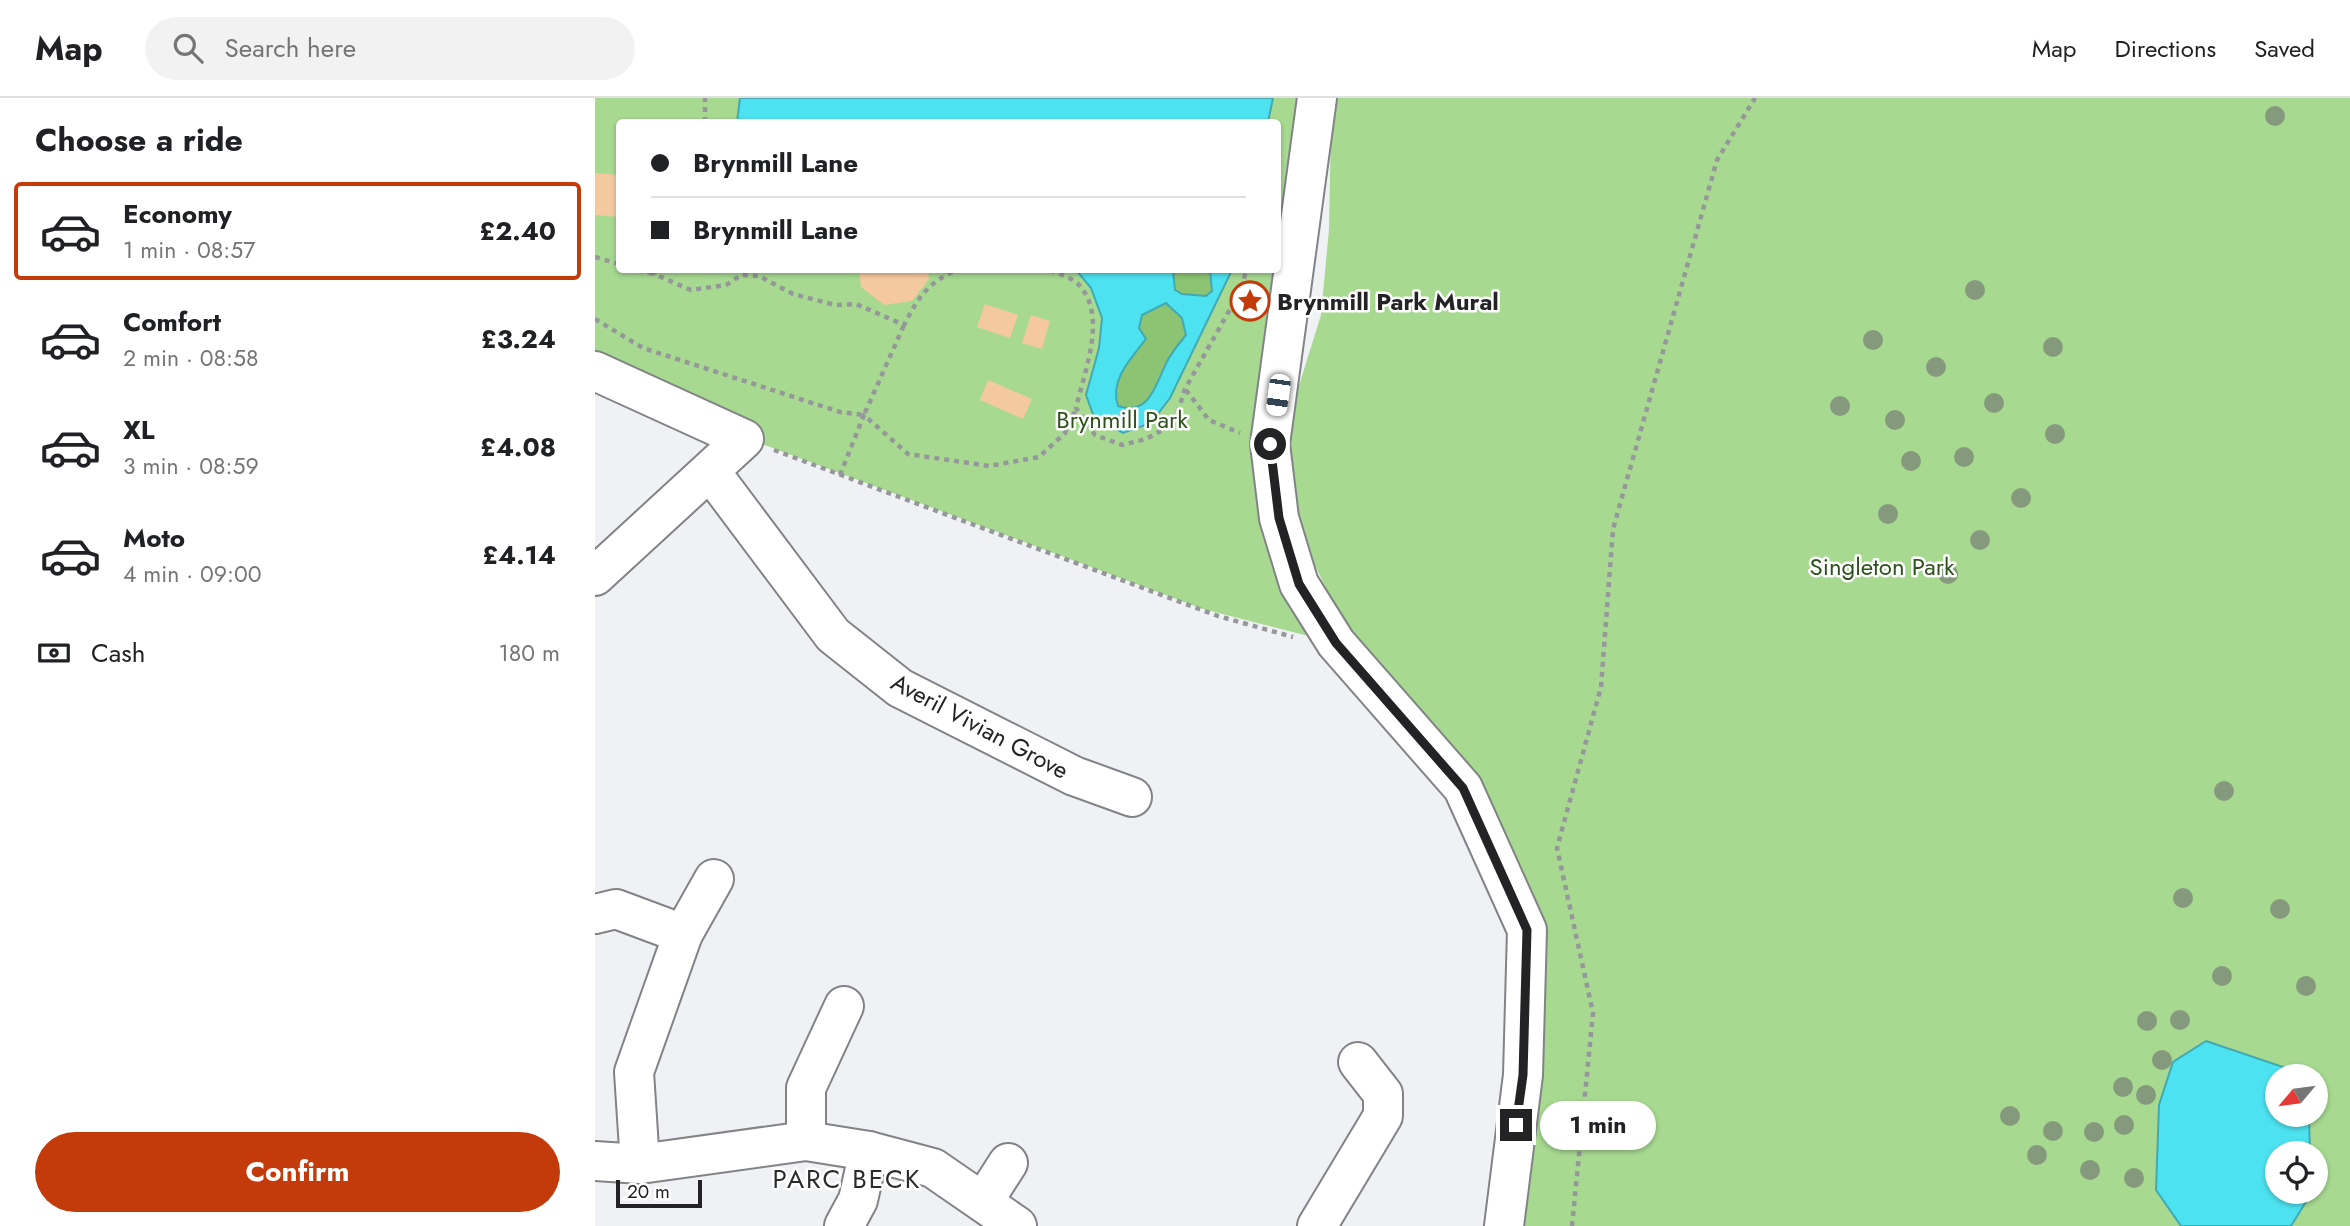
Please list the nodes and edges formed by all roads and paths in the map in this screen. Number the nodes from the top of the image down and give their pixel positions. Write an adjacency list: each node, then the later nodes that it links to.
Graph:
1 (705, 98): 4 (path)
2 (1317, 98): 18 (street)
3 (1755, 98): 38 (path)
4 (705, 119)
5 (595, 257): 6 (path)
6 (616, 263)
7 (657, 273): 12 (path)
8 (950, 273): 12 (path)
9 (1057, 273): 15 (path)
10 (1245, 273): 14 (path)
11 (595, 318): 16 (path)
12 (904, 325): 16 (path)
13 (595, 371): 17 (street)
14 (1185, 390): 15 (path); 18 (path)
15 (1076, 408): 16 (path)
16 (864, 415): 20 (path)
17 (744, 439): 19 (street); 20 (path)
18 (1270, 444): 22 (street)
19 (710, 471): 21 (street); 23 (street, Averil Vivian Grove)
20 (840, 475): 22 (path)
21 (595, 576)
22 (1336, 643): 37 (street)
23 (1132, 797)
24 (714, 879): 26 (street)
25 (595, 914): 26 (street)
26 (683, 934): 33 (street)
27 (844, 1006): 29 (street)
28 (1358, 1062): 36 (street)
29 (806, 1141): 30 (street); 33 (street)
30 (869, 1151): 34 (street); 35 (street)
31 (595, 1160): 33 (street)
32 (1008, 1163): 34 (street)
33 (640, 1164)
34 (1000, 1213)
35 (844, 1226)
36 (1317, 1226)
37 (1504, 1226)
38 (1572, 1226)

